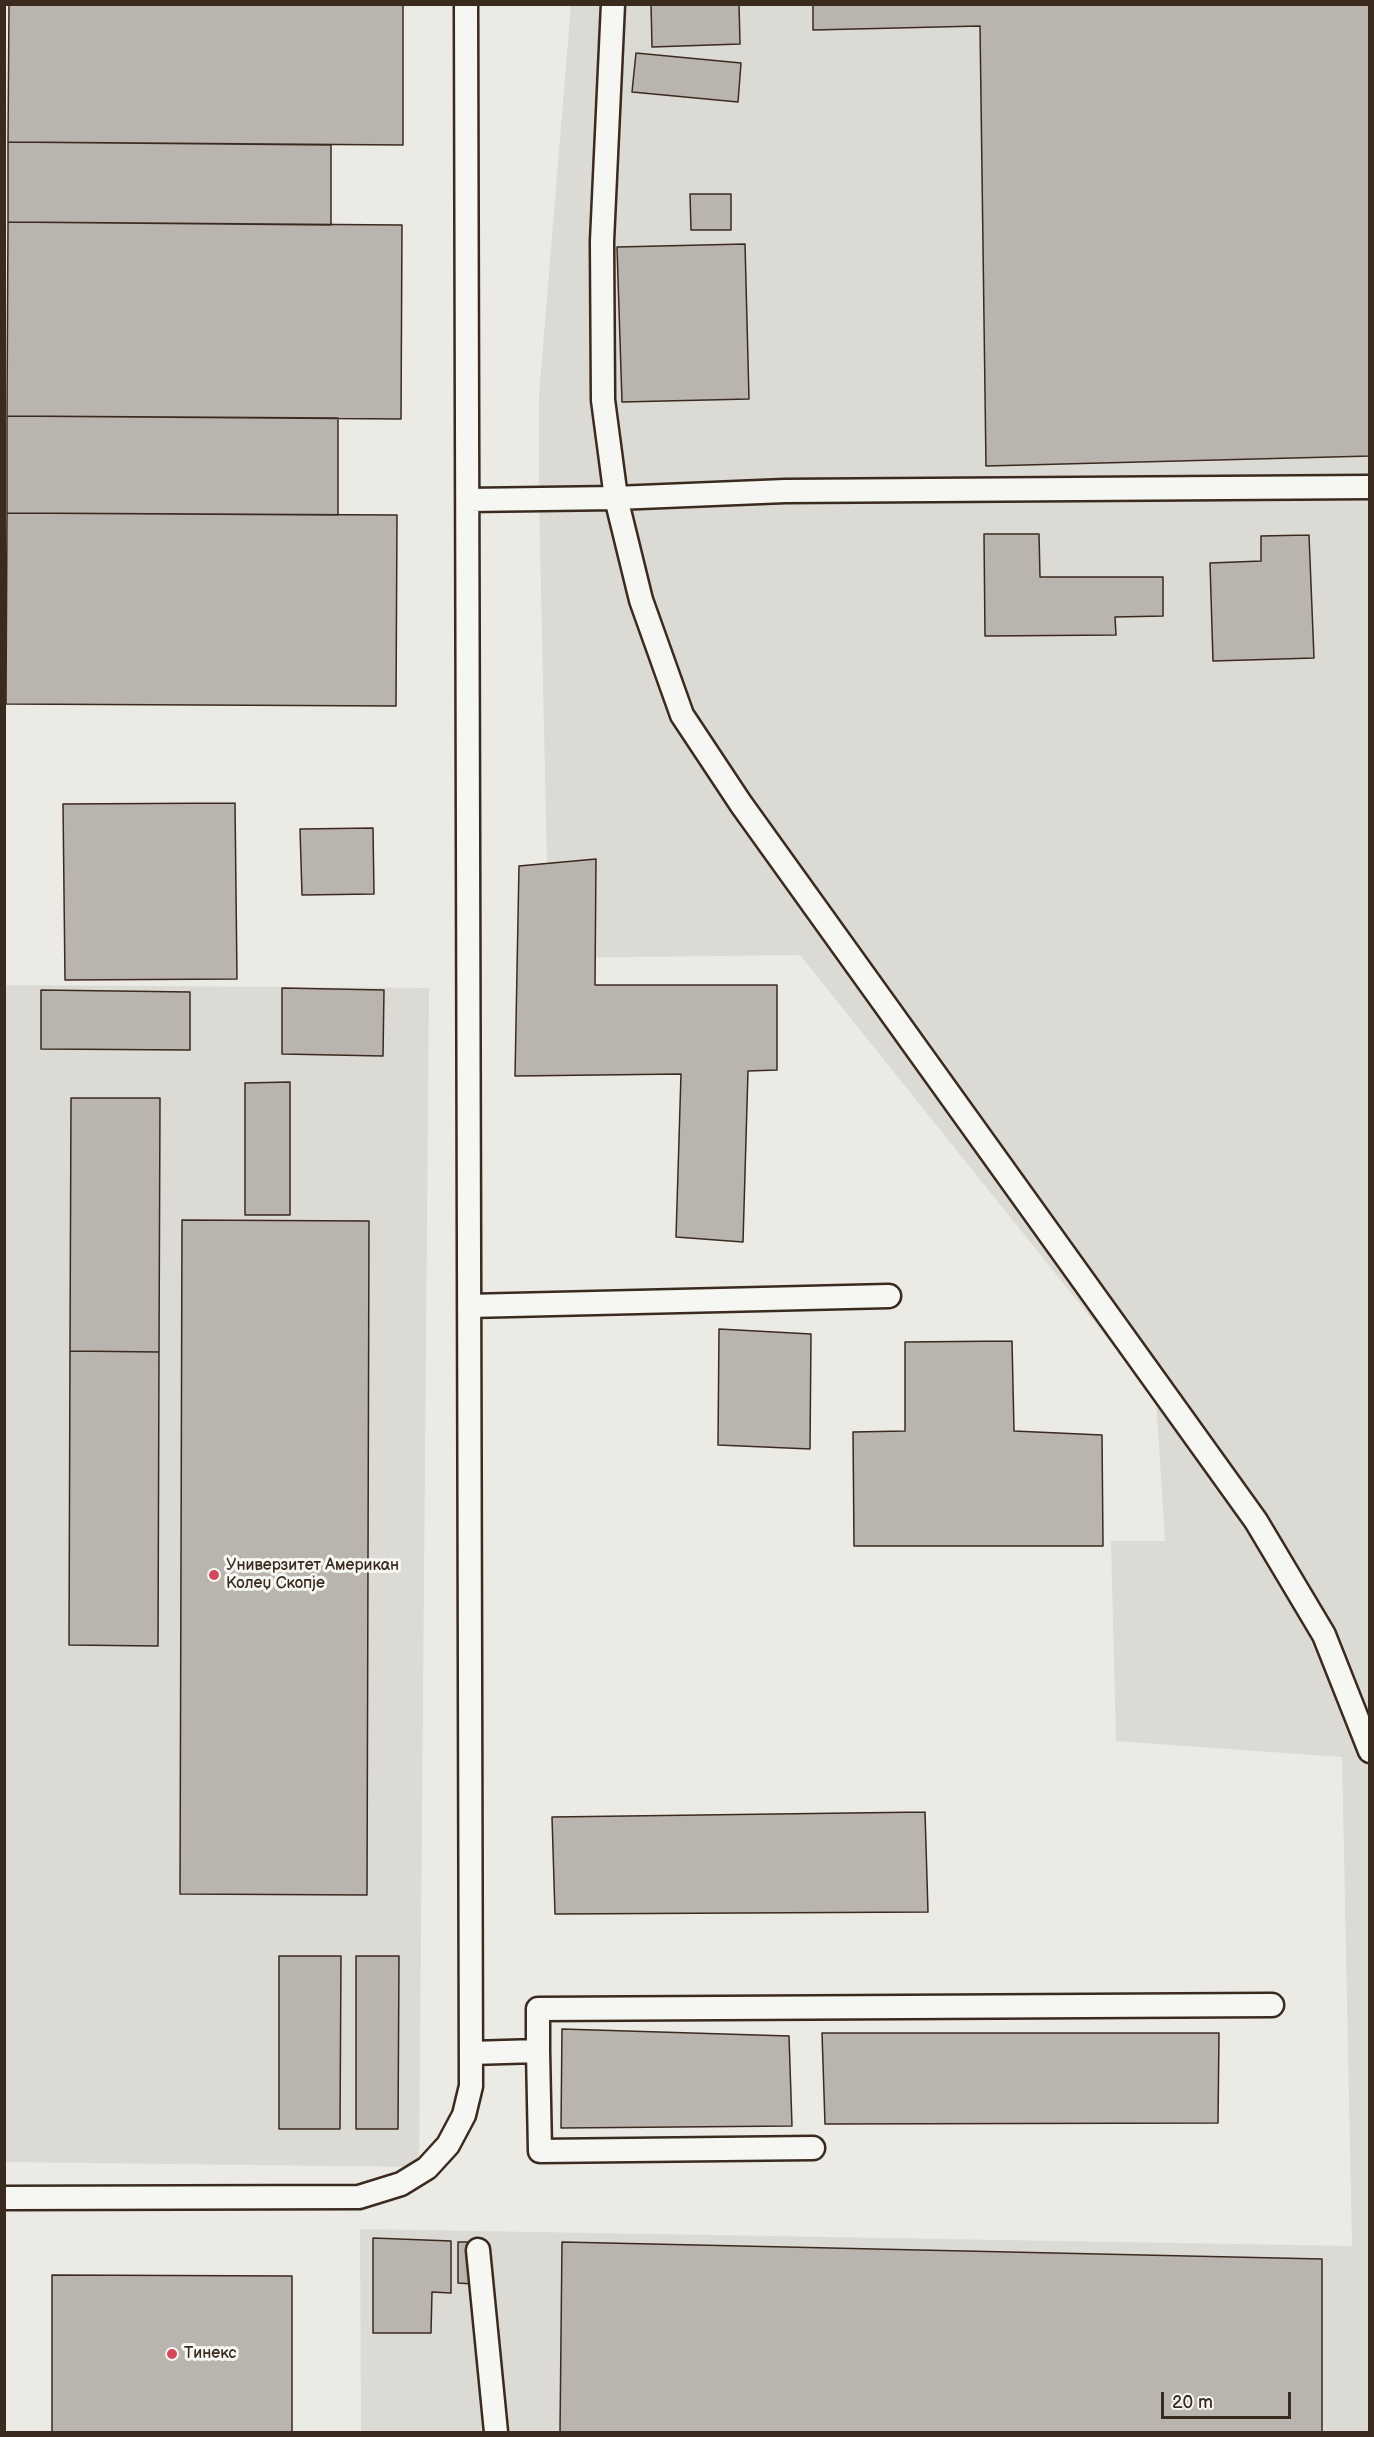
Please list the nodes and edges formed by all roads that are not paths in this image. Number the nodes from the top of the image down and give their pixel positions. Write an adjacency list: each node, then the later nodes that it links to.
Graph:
1 (465, 4): 5 (lane)
2 (614, 4): 4 (lane)
3 (1370, 487): 4 (lane)
4 (616, 498): 5 (lane); 8 (lane)
5 (468, 500): 7 (lane)
6 (890, 1296): 7 (lane)
7 (469, 1306): 11 (lane)
8 (1370, 1751)
9 (1272, 2005): 10 (lane)
10 (538, 2051): 11 (lane); 12 (lane)
11 (471, 2054): 13 (lane)
12 (813, 2148)
13 (4, 2198)
14 (478, 2250): 15 (lane)
15 (496, 2433)

